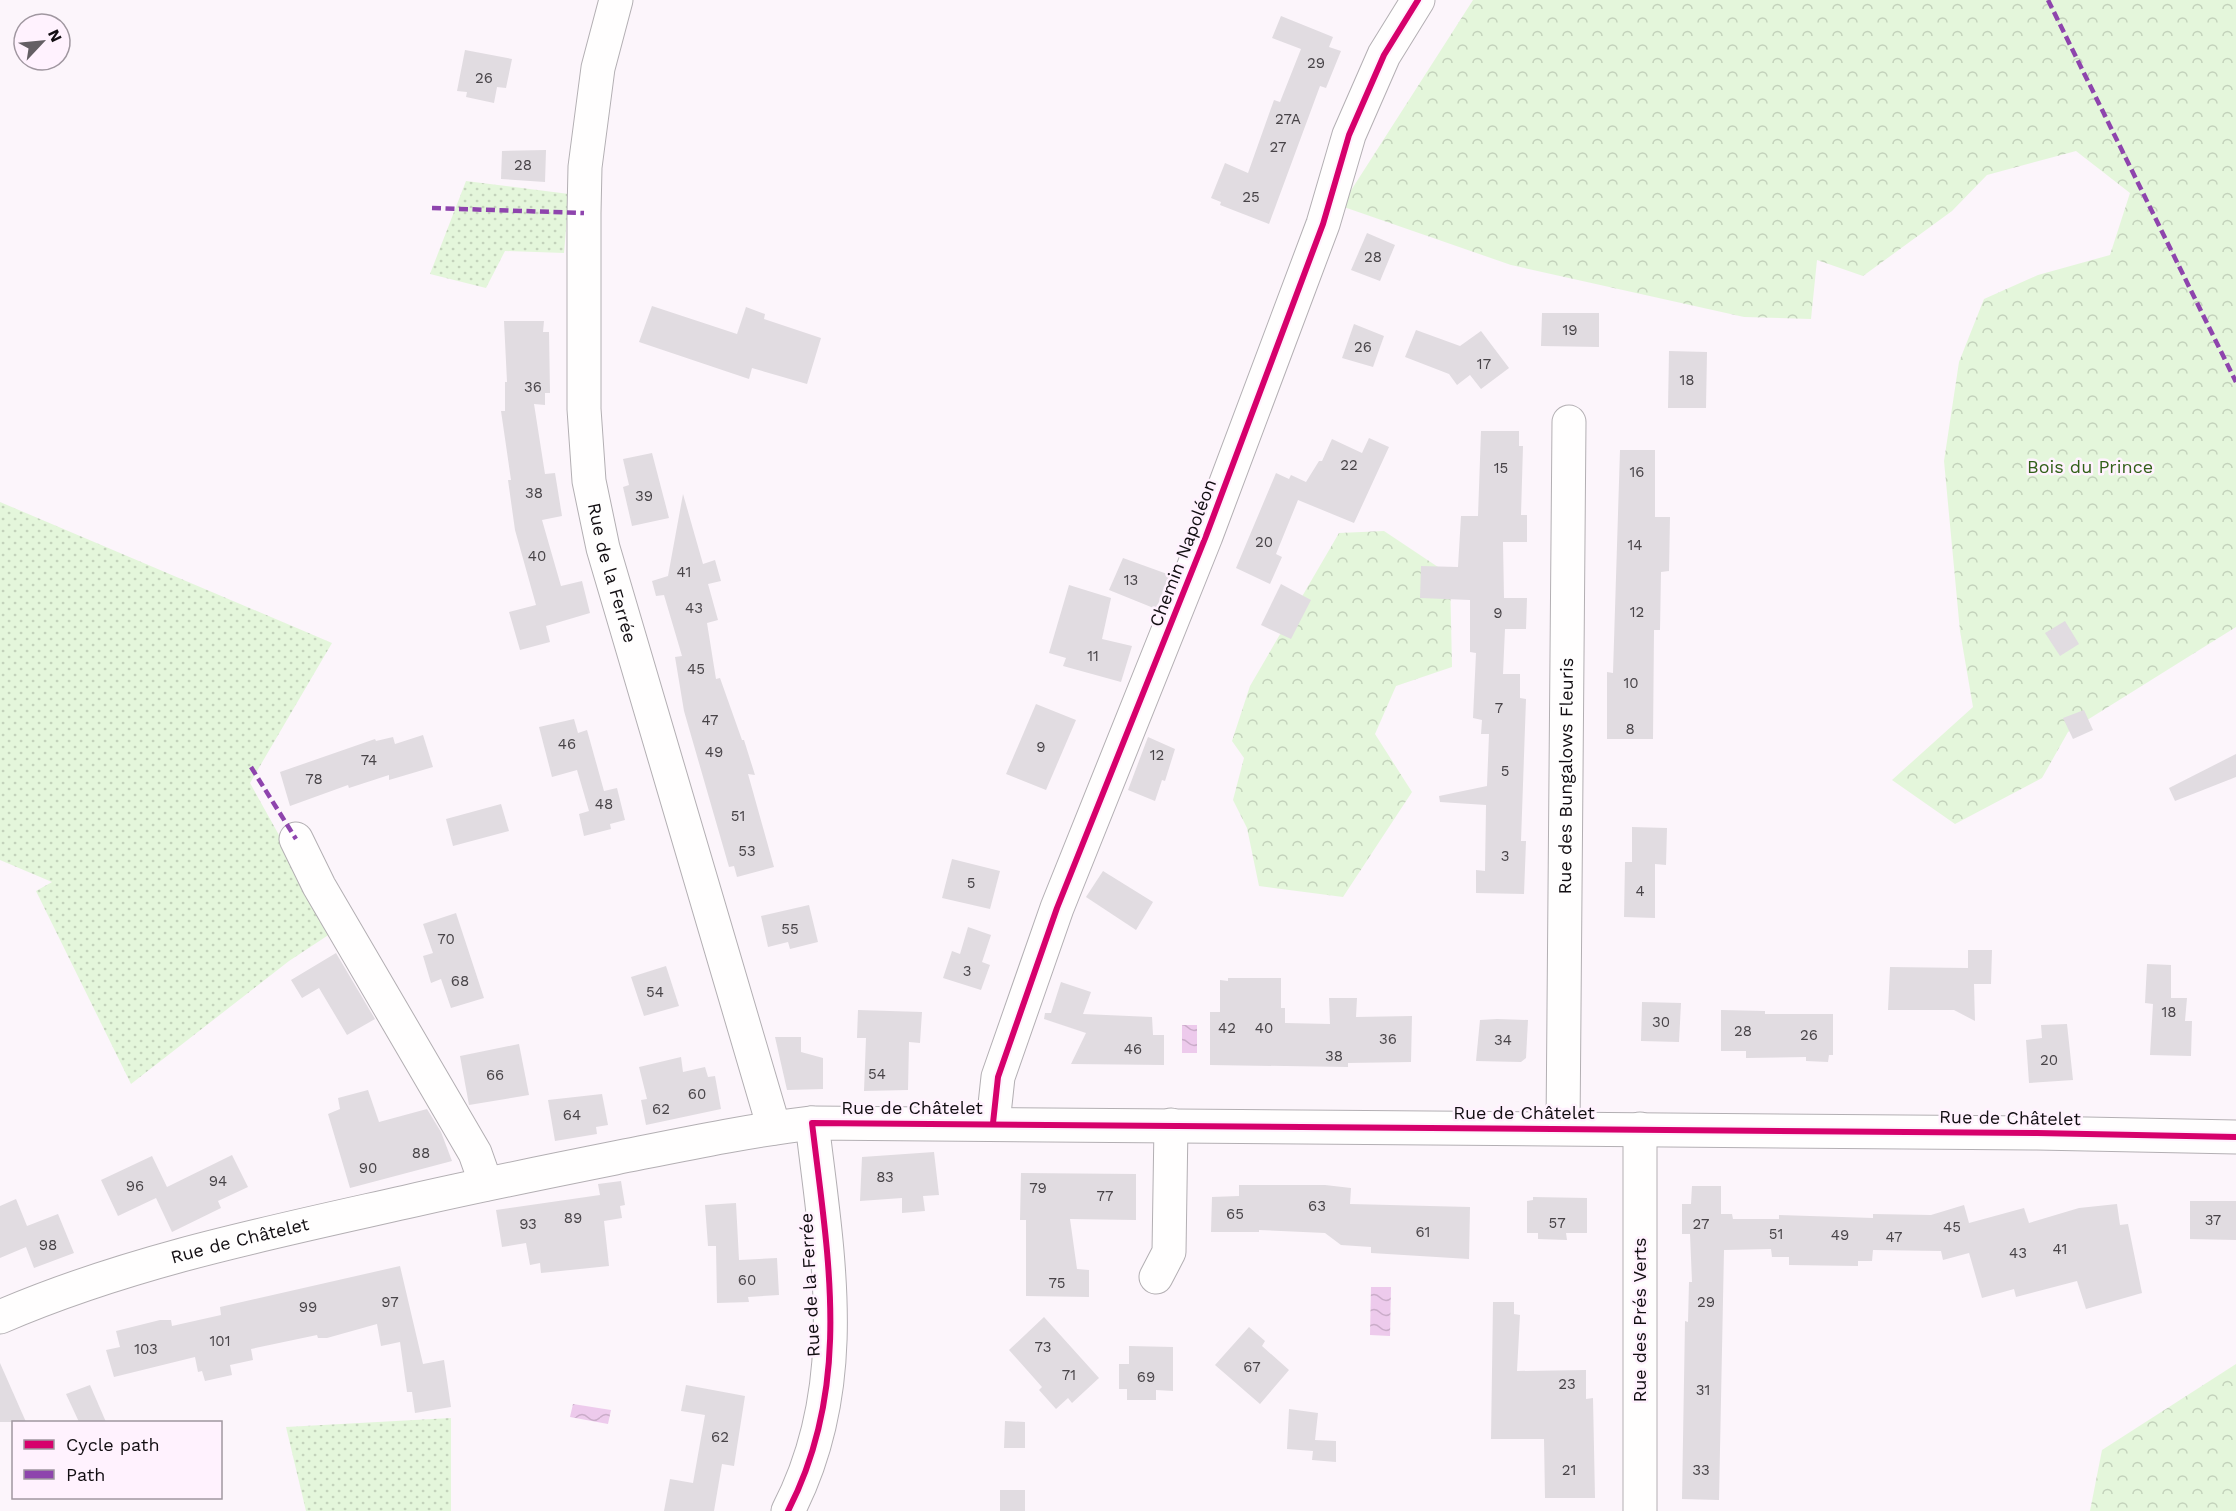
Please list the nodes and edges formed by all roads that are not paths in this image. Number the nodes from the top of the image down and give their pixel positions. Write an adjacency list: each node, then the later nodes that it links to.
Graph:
1 (616, 0): 8 (street, Rue de la Ferrée)
2 (1418, 0): 6 (street, Chemin Napoléon)
3 (1569, 422): 9 (street, Rue des Bungalows Fleuris)
4 (296, 839): 12 (street)
5 (812, 1123): 6 (street, Rue de Châtelet); 8 (street, Rue de Châtelet); 15 (street, Rue de la Ferrée)
6 (993, 1123): 7 (street, Rue de Châtelet)
7 (1171, 1125): 9 (street, Rue de Châtelet); 13 (street)
8 (774, 1128): 12 (street, Rue de Châtelet)
9 (1563, 1128): 10 (street, Rue de Châtelet)
10 (1640, 1129): 11 (street, Rue de Châtelet); 16 (street, Rue des Prés Verts)
11 (2236, 1137)
12 (486, 1184): 14 (street, Rue de Châtelet)
13 (1156, 1277)
14 (0, 1317)
15 (788, 1511)
16 (1640, 1511)

